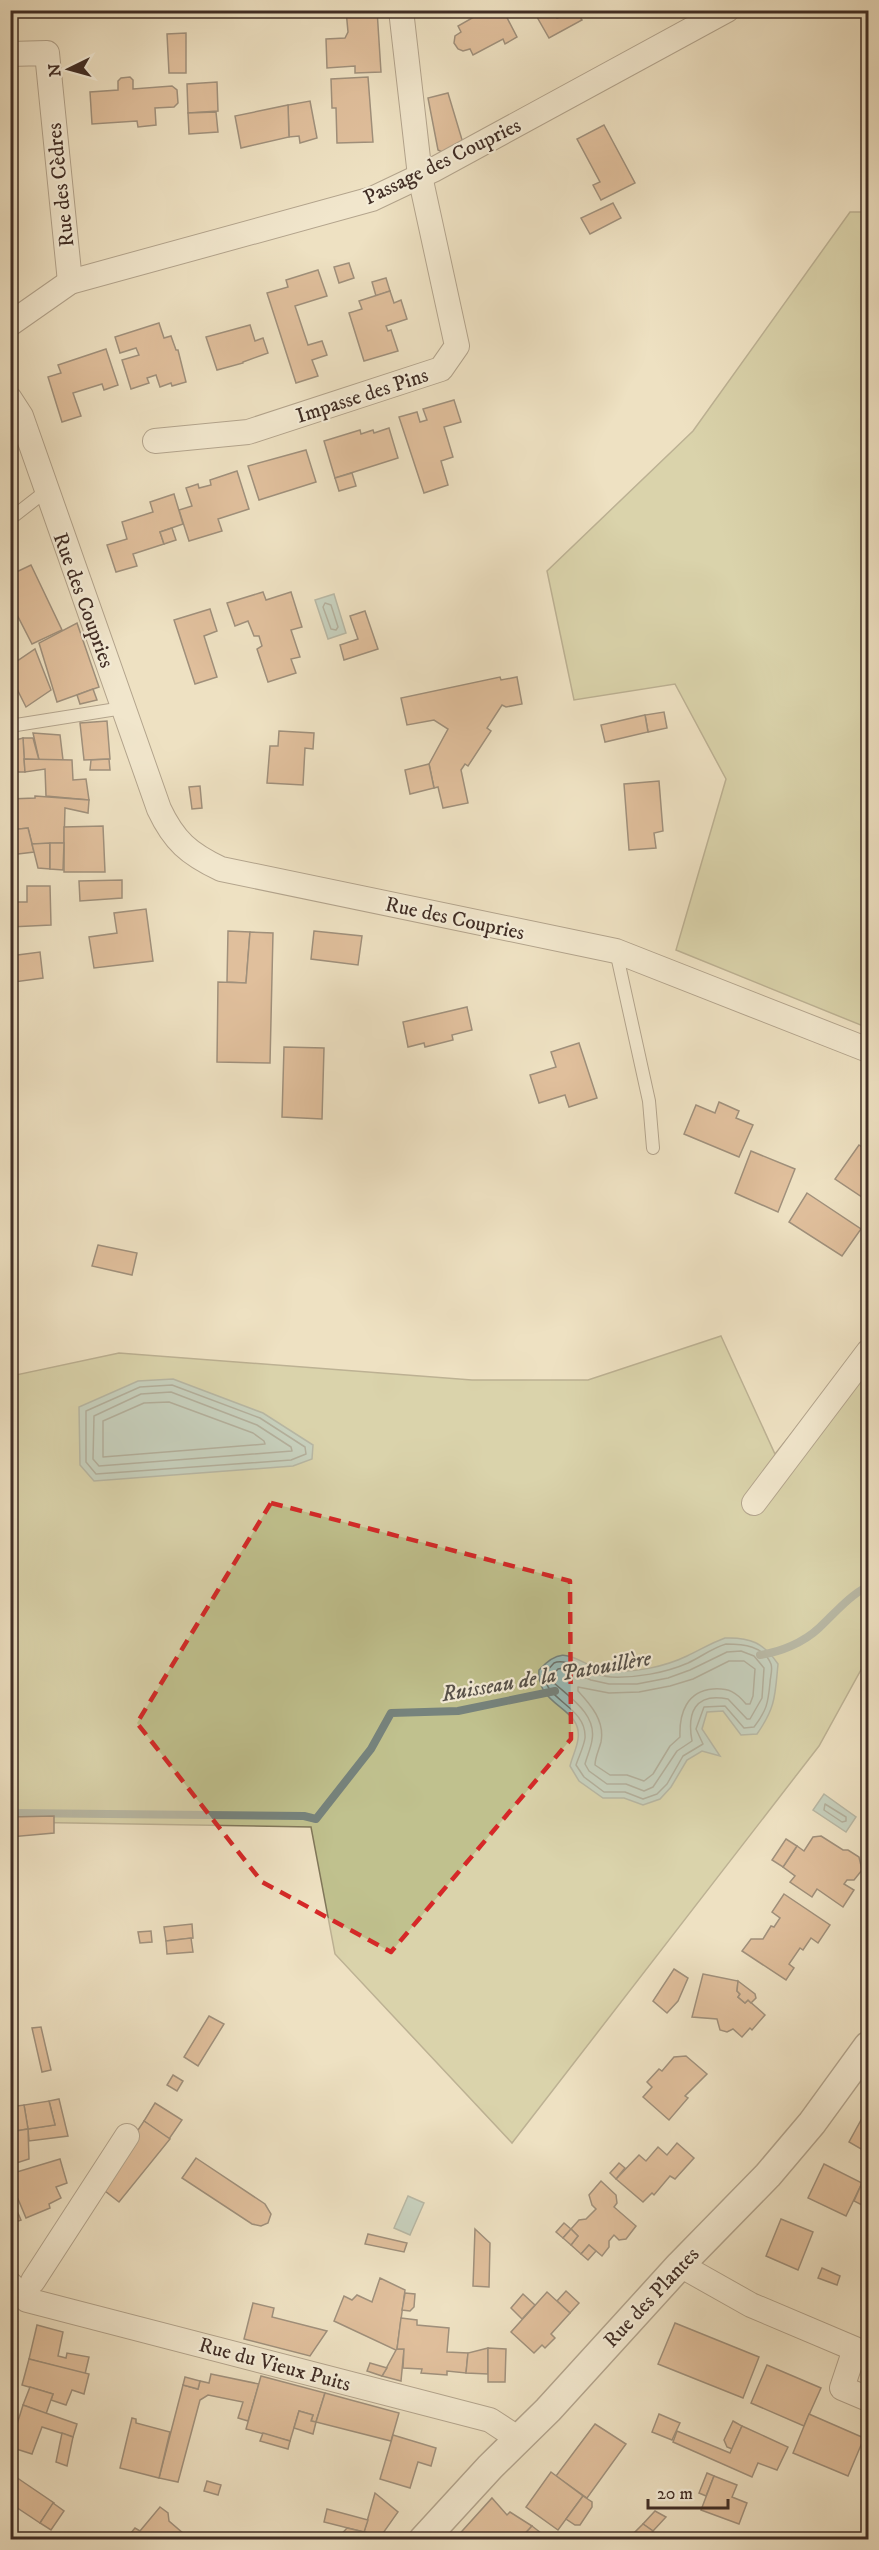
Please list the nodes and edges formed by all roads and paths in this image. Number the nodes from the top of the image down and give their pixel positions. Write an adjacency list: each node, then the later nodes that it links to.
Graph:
1 (401, 10): 4 (street, Impasse des Pins)
2 (727, 10): 4 (street, Passage des Coupries)
3 (10, 54): 5 (street, Rue des Cèdres)
4 (420, 176): 5 (street, Passage des Coupries); 8 (street, Impasse des Pins)
5 (70, 282): 6 (street, Passage des Coupries)
6 (10, 324)
7 (10, 399): 9 (street, Rue des Coupries)
8 (155, 441)
9 (46, 491): 10 (lane); 11 (street, Rue des Coupries)
10 (10, 519)
11 (123, 708): 12 (lane); 13 (street, Rue des Coupries)
12 (10, 726)
13 (616, 951): 14 (street, Rue des Coupries); 15 (lane)
14 (868, 1050)
15 (653, 1148)
16 (868, 1352): 17 (street)
17 (754, 1503)
18 (868, 2046): 20 (street, Rue des Plantes)
19 (127, 2136): 21 (street)
20 (680, 2265): 22 (street); 23 (street, Rue des Plantes)
21 (24, 2289): 23 (street, Rue du Vieux Puits)
22 (868, 2399)
23 (519, 2439): 24 (street, Rue des Plantes)
24 (423, 2540)

